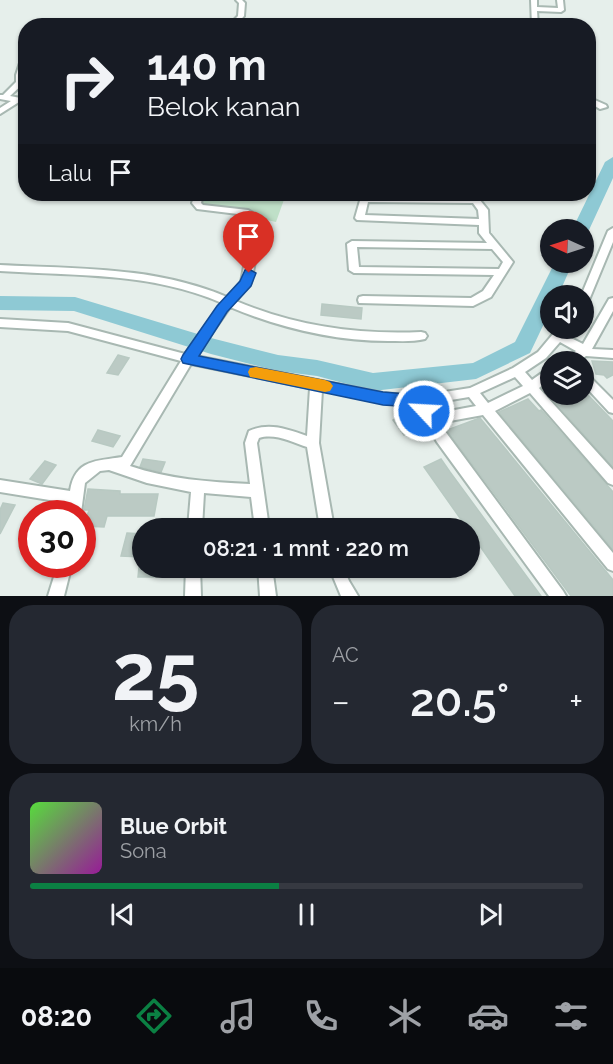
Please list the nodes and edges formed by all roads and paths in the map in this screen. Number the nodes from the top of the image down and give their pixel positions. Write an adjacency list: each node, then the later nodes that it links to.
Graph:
1 (239, 0): 5 (street)
2 (534, 0): 4 (street)
3 (560, 0): 4 (street)
4 (535, 9): 6 (street)
5 (239, 18)
6 (535, 18)
7 (18, 85): 8 (street)
8 (2, 97): 9 (street)
9 (18, 99)
10 (18, 102): 13 (street)
11 (596, 103): 12 (street)
12 (603, 106)
13 (0, 112)
14 (197, 201): 25 (street)
15 (364, 201): 17 (street)
16 (475, 201): 17 (street)
17 (483, 222): 19 (street)
18 (613, 231): 22 (street)
19 (495, 246): 21 (street); 21 (street)
20 (0, 268): 25 (street)
21 (501, 272): 23 (street)
22 (590, 285)
23 (363, 300)
24 (613, 302): 26 (street)
25 (225, 305): 28 (street); 33 (street)
26 (609, 316): 31 (street)
27 (0, 323): 33 (street)
28 (420, 336)
29 (560, 339): 34 (street)
30 (569, 339): 31 (street)
31 (583, 350): 32 (street)
32 (613, 354)
33 (190, 356): 36 (street); 47 (street)
34 (517, 371): 37 (street); 39 (street)
35 (540, 380): 37 (street)
36 (316, 384): 42 (street); 46 (street)
37 (531, 387): 43 (street); 48 (street)
38 (594, 389): 40 (street)
39 (473, 394): 42 (street); 43 (street)
40 (599, 394): 41 (street); 44 (street)
41 (613, 394)
42 (419, 401): 45 (street)
43 (487, 408): 45 (street); 56 (street)
44 (613, 408)
45 (429, 420): 65 (street)
46 (313, 443): 51 (street); 55 (street)
47 (112, 465): 50 (street); 52 (street)
48 (613, 479)
49 (0, 486): 52 (street)
50 (198, 488): 51 (street); 53 (street)
51 (258, 491): 54 (street)
52 (75, 498)
53 (196, 518)
54 (261, 518)
55 (325, 518)
56 (613, 564)
57 (61, 578): 61 (street)
58 (193, 578): 62 (street)
59 (266, 578): 63 (street)
60 (340, 578): 64 (street)
61 (56, 596)
62 (193, 596)
63 (268, 596)
64 (350, 596)
65 (558, 596)

